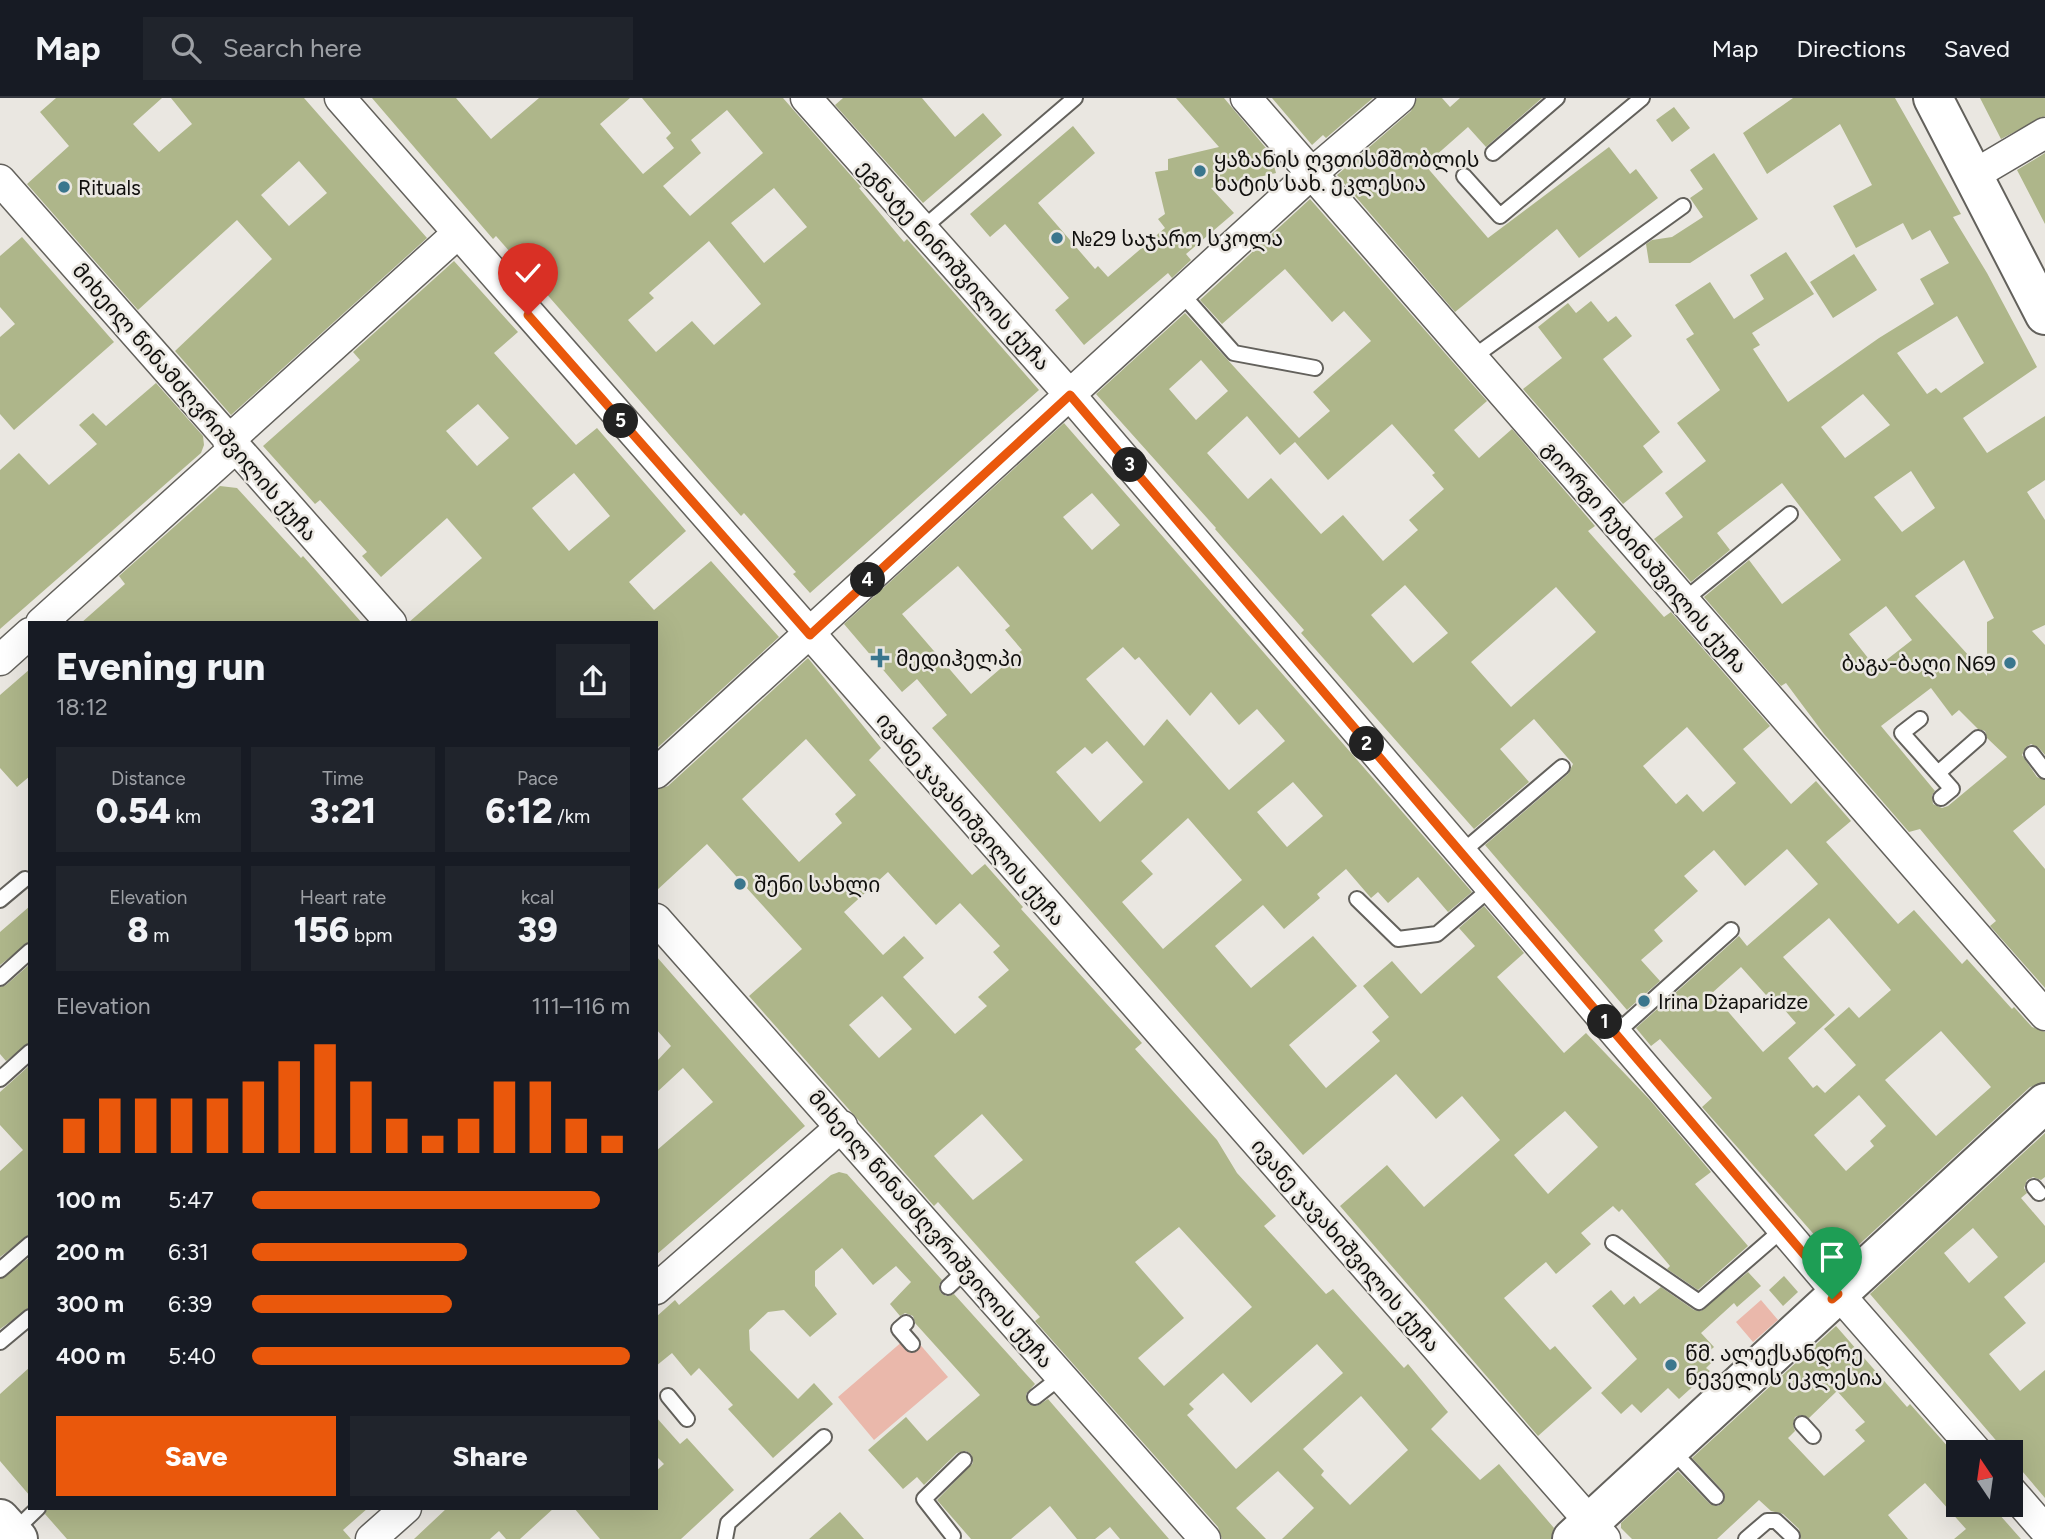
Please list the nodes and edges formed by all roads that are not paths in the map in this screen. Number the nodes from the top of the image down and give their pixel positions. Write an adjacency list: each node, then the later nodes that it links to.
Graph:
1 (340, 98): 17 (street, ივანე ჯავახიშვილის ქუჩა)
2 (806, 98): 16 (street, ეგნატე ნინოშვილის ქუჩა)
3 (1075, 98): 16 (lane)
4 (1246, 98): 11 (street, გიორგი ჩუბინაშვილის ქუჩა)
5 (1400, 98): 11 (street)
6 (1557, 98): 10 (lane)
7 (1642, 98): 13 (lane)
8 (1933, 98): 12 (main road)
9 (2045, 133): 12 (street)
10 (1493, 153)
11 (1311, 174): 18 (street); 20 (street, გიორგი ჩუბინაშვილის ქუჩა)
12 (1974, 175): 19 (main road)
13 (1464, 176)
14 (0, 180): 23 (street, მიხეილ წინამძღვრიშვილის ქუჩა)
15 (1683, 206): 20 (lane)
16 (922, 229): 22 (street, ეგნატე ნინოშვილის ქუჩა)
17 (457, 234): 23 (street); 29 (street, ივანე ჯავახიშვილის ქუჩა)
18 (1181, 293): 21 (lane); 22 (street)
19 (2045, 315)
20 (1472, 358): 25 (street, გიორგი ჩუბინაშვილის ქუჩა)
21 (1315, 368)
22 (1070, 395): 29 (street); 39 (street, ეგნატე ნინოშვილის ქუჩა)
23 (232, 444): 26 (street); 27 (street, მიხეილ წინამძღვრიშვილის ქუჩა)
24 (1790, 514): 25 (lane)
25 (1683, 601): 48 (street, გიორგი ჩუბინაშვილის ქუჩა)
26 (43, 621)
27 (389, 621)
28 (28, 635): 30 (street)
29 (810, 635): 35 (street); 78 (street, ივანე ჯავახიშვილის ქუჩა)
30 (0, 660)
31 (1920, 719): 37 (lane)
32 (1978, 738): 37 (lane)
33 (2032, 754): 36 (lane)
34 (1562, 767): 39 (lane)
35 (658, 771)
36 (2045, 771)
37 (1938, 773): 38 (lane)
38 (1941, 798)
39 (1461, 853): 41 (street, ეგნატე ნინოშვილის ქუჩა)
40 (25, 879): 43 (lane)
41 (1491, 888): 42 (lane); 49 (street, ეგნატე ნინოშვილის ქუჩა)
42 (1357, 899)
43 (0, 900)
44 (658, 921): 53 (street, მიხეილ წინამძღვრიშვილის ქუჩა)
45 (1731, 930): 49 (lane)
46 (28, 953): 47 (lane)
47 (0, 978)
48 (2045, 1016)
49 (1615, 1034): 54 (street, ეგნატე ნინოშვილის ქუჩა)
50 (28, 1054): 51 (lane)
51 (0, 1079)
52 (2045, 1103): 59 (main road)
53 (842, 1126): 58 (street); 64 (street, მიხეილ წინამძღვრიშვილის ქუჩა)
54 (1783, 1229): 55 (lane); 59 (street, ეგნატე ნინოშვილის ქუჩა)
55 (1613, 1243)
56 (28, 1246): 57 (lane)
57 (0, 1270)
58 (658, 1287)
59 (1838, 1294): 71 (street, ეგნატე ნინოშვილის ქუჩა); 72 (main road)
60 (28, 1319): 62 (lane)
61 (906, 1322): 63 (lane)
62 (0, 1342)
63 (912, 1344)
64 (1062, 1376): 66 (lane); 83 (street, მიხეილ წინამძღვრიშვილის ქუჩა)
65 (668, 1396): 67 (lane)
66 (1035, 1397)
67 (688, 1419)
68 (1802, 1424): 69 (lane)
69 (1813, 1436)
70 (824, 1437): 82 (lane)
71 (1966, 1440)
72 (1670, 1448): 74 (lane); 78 (main road)
73 (964, 1460): 79 (lane)
74 (1716, 1497)
75 (2023, 1505): 77 (street)
76 (404, 1510): 81 (street)
77 (2045, 1530)
78 (1589, 1533)
79 (953, 1536)
80 (1792, 1536): 84 (lane)
81 (371, 1539)
82 (725, 1539)
83 (1205, 1539)
84 (1746, 1539)

